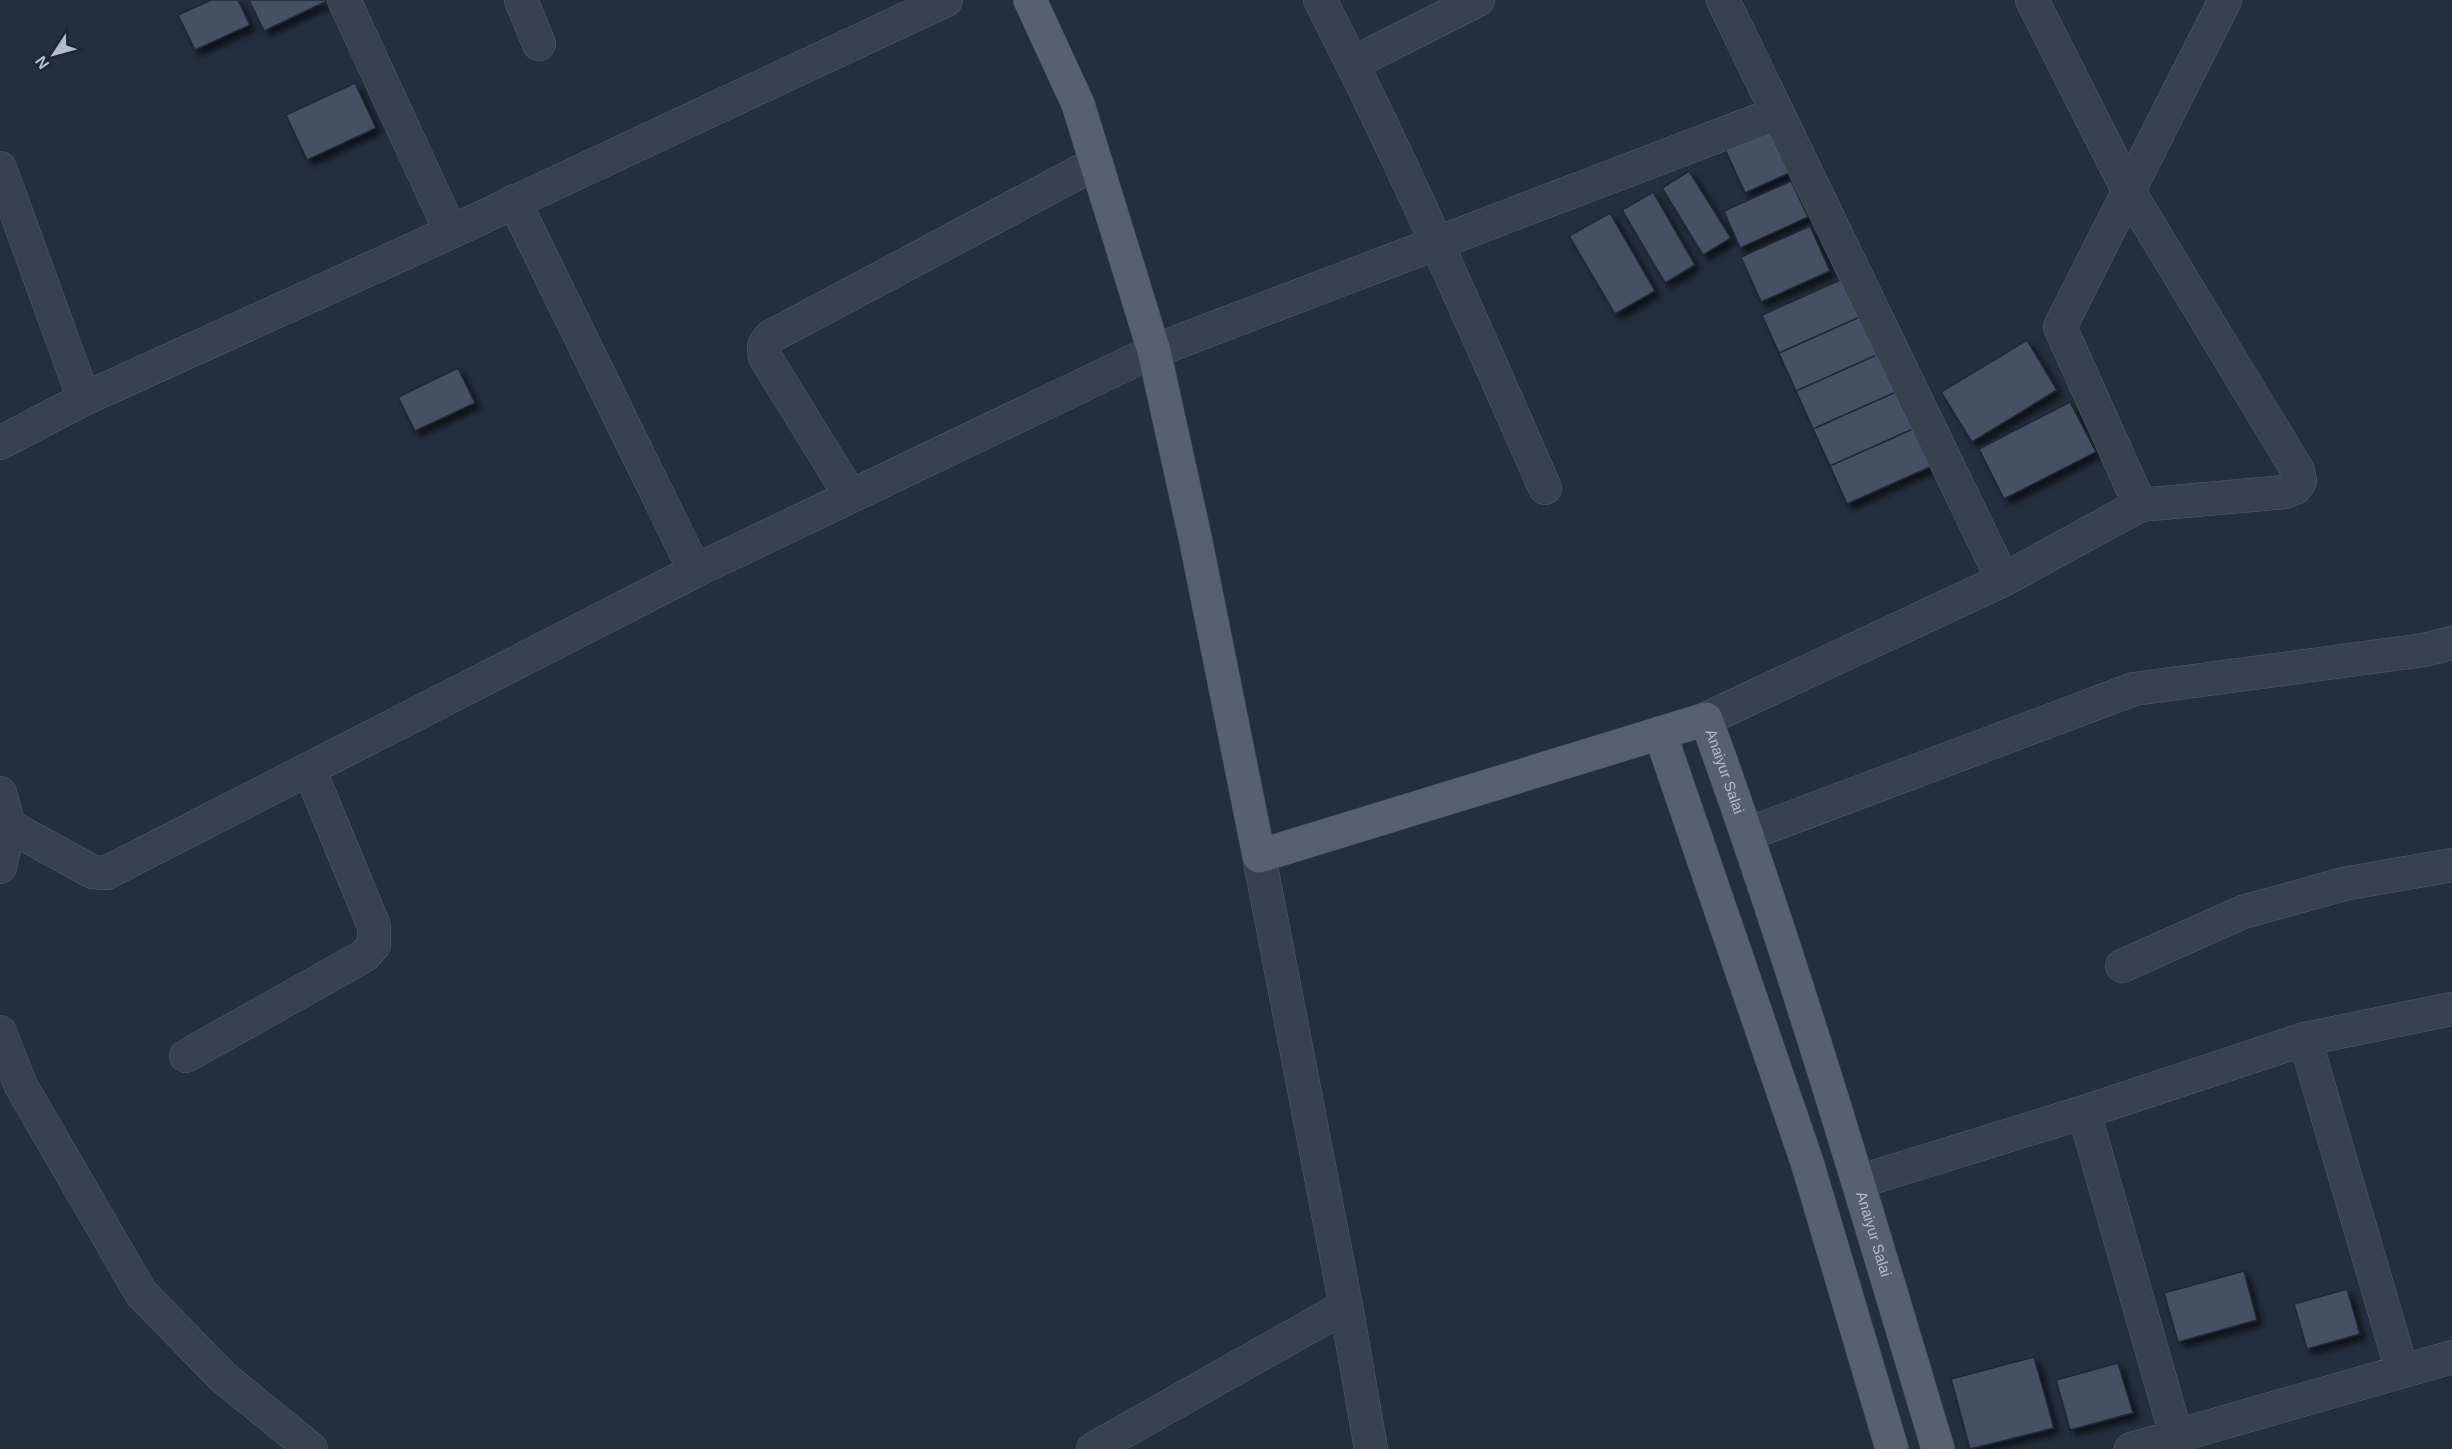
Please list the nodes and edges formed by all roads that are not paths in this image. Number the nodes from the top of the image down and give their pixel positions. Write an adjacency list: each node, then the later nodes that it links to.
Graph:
1 (344, 0): 17 (street)
2 (521, 0): 10 (street)
3 (946, 0): 16 (street)
4 (1030, 0): 13 (main road)
5 (1320, 0): 11 (street)
6 (1478, 0): 11 (street)
7 (1723, 0): 12 (street)
8 (2032, 0): 15 (street)
9 (2225, 0): 15 (street)
10 (539, 44)
11 (1353, 63): 18 (street)
12 (1778, 113): 18 (street); 26 (street)
13 (1096, 163): 19 (main road); 23 (street)
14 (0, 168): 20 (street)
15 (2128, 190): 24 (street); 24 (street)
16 (514, 201): 17 (street); 25 (street)
17 (451, 231): 20 (street)
18 (1438, 244): 19 (street); 22 (street)
19 (1154, 351): 23 (street); 34 (main road)
20 (84, 399): 21 (street)
21 (0, 443)
22 (1545, 488)
23 (850, 495): 25 (street)
24 (2140, 505): 26 (street)
25 (695, 571): 30 (street)
26 (2003, 580): 28 (street)
27 (2452, 644): 33 (street)
28 (1706, 719): 29 (main road, Anaiyur Salai); 33 (main road, Anaiyur Salai)
29 (1660, 733): 34 (main road, Anaiyur Salai); 51 (main road)
30 (309, 769): 32 (street); 41 (street)
31 (0, 793): 32 (street)
32 (9, 826): 36 (street)
33 (1748, 834): 43 (main road, Anaiyur Salai)
34 (1259, 856): 44 (street)
35 (2452, 865): 37 (street)
36 (0, 867)
37 (2122, 966)
38 (2452, 1010): 40 (street)
39 (0, 1032): 48 (street)
40 (2305, 1039): 42 (street); 46 (street)
41 (186, 1056)
42 (2084, 1112): 43 (street); 47 (street)
43 (1858, 1182): 52 (main road, Anaiyur Salai)
44 (1346, 1306): 49 (street); 50 (street)
45 (2452, 1357): 46 (street)
46 (2402, 1371): 47 (street)
47 (2178, 1443): 53 (street)
48 (311, 1449)
49 (1093, 1449)
50 (1371, 1449)
51 (1892, 1449)
52 (1938, 1449)
53 (2131, 1449)

